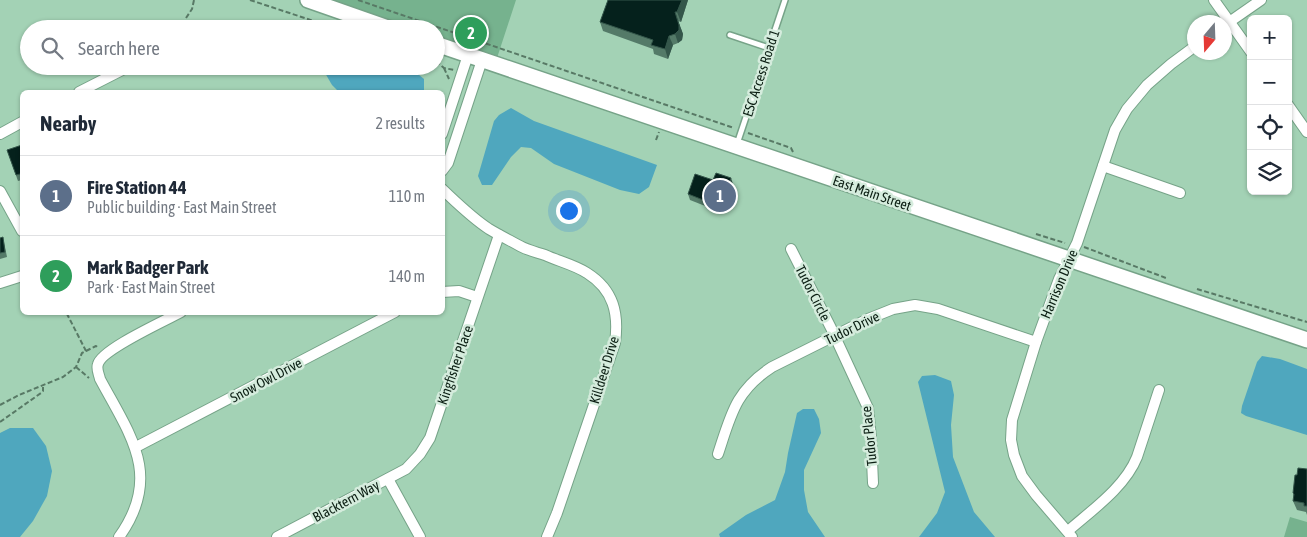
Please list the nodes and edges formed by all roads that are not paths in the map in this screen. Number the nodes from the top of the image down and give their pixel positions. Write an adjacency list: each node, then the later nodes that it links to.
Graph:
1 (308, 0): 6 (main road)
2 (785, 0): 12 (lane, ESC Access Road 1)
3 (1214, 0): 5 (street)
4 (1261, 0): 7 (street)
5 (1222, 15)
6 (365, 20)
7 (1232, 20)
8 (1232, 30): 11 (street)
9 (730, 35): 12 (lane)
10 (445, 47): 14 (main road, East Main Street)
11 (1247, 47)
12 (769, 48): 22 (lane, ESC Access Road 1)
13 (1187, 52): 23 (street, Harrison Drive)
14 (475, 58): 19 (street); 22 (main road, East Main Street); 24 (street)
15 (112, 75): 16 (street)
16 (83, 90)
17 (1292, 111): 20 (street)
18 (20, 123): 21 (street)
19 (445, 127)
20 (1307, 132)
21 (0, 134)
22 (736, 147): 31 (main road, East Main Street)
23 (1102, 166): 27 (street); 31 (street, Harrison Drive)
24 (445, 167)
25 (0, 191): 28 (street)
26 (445, 193): 29 (street, Killdeer Drive)
27 (1180, 193)
28 (20, 227)
29 (499, 235): 35 (street, Kingfisher Place); 50 (street, Killdeer Drive)
30 (791, 250): 38 (street, Tudor Circle)
31 (1068, 260): 39 (main road, East Main Street); 40 (street, Harrison Drive)
32 (20, 277): 33 (street)
33 (0, 283)
34 (445, 292): 35 (street)
35 (477, 297): 44 (street, Kingfisher Place)
36 (175, 315): 42 (street)
37 (389, 315): 42 (street, Snow Owl Drive)
38 (835, 336): 40 (street, Tudor Drive); 43 (street, Tudor Drive); 45 (street, Tudor Place)
39 (1307, 340)
40 (1036, 342): 46 (street, Harrison Drive)
41 (1159, 390): 46 (street)
42 (136, 448): 47 (street)
43 (718, 454)
44 (388, 479): 48 (street, Blacktern Way); 49 (street)
45 (873, 482)
46 (1070, 534)
47 (119, 537)
48 (277, 537)
49 (420, 537)
50 (547, 537)

